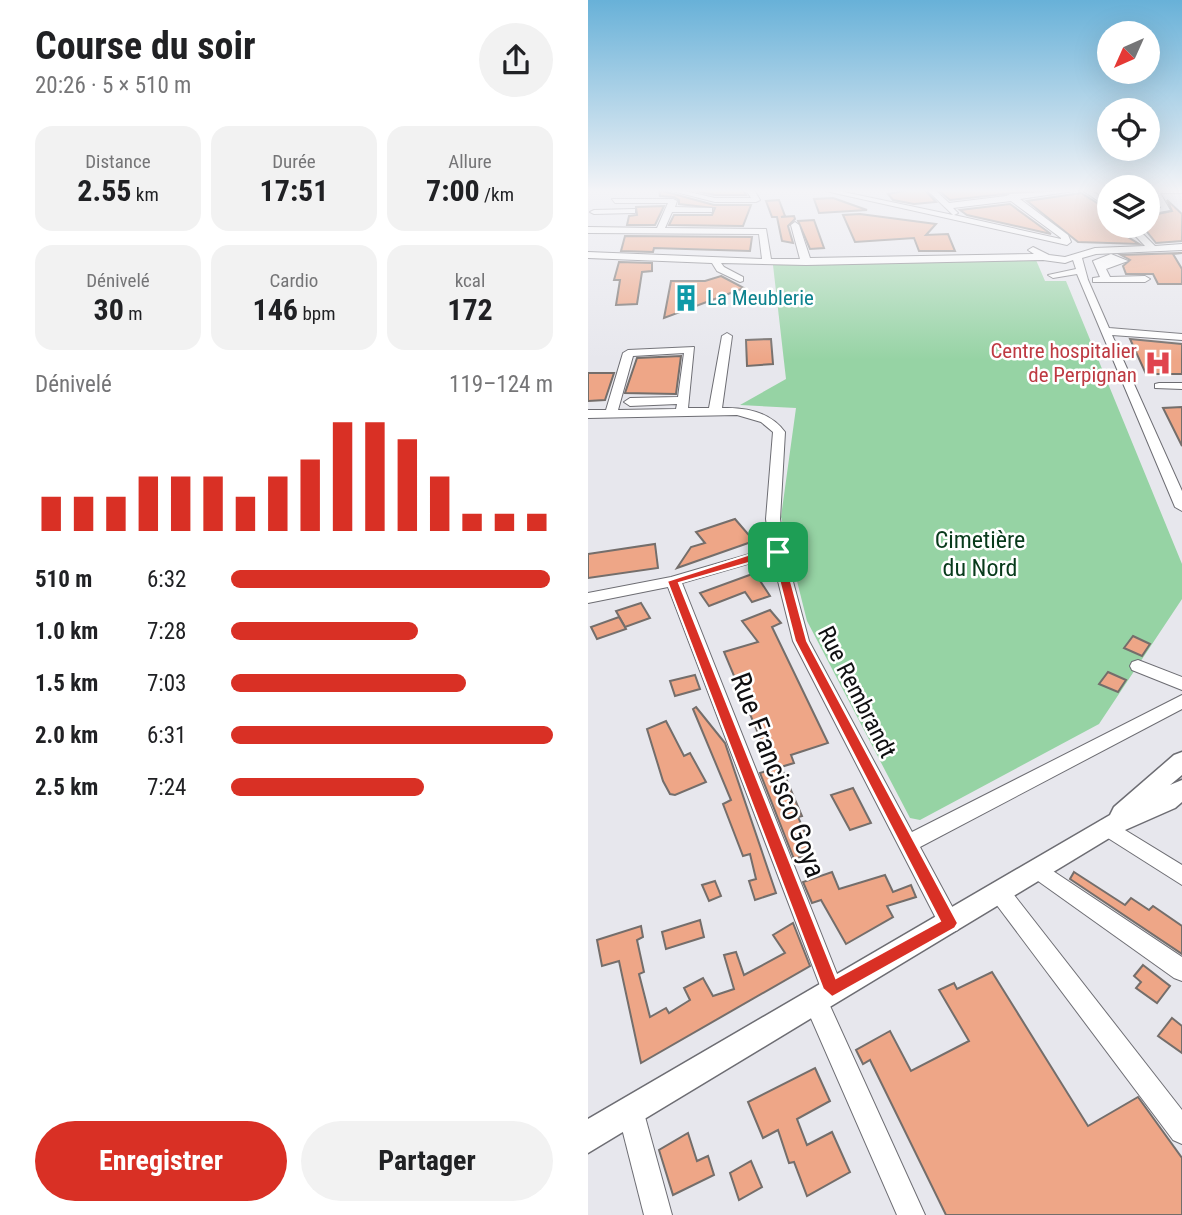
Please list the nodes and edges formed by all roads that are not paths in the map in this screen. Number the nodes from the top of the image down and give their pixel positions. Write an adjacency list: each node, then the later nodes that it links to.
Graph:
1 (765, 247): 14 (street)
2 (801, 247): 13 (street)
3 (1043, 247): 7 (street)
4 (1075, 247): 10 (street)
5 (1130, 247): 8 (street)
6 (1172, 247): 8 (street)
7 (1034, 248): 12 (street); 15 (street)
8 (1152, 248): 10 (street); 18 (street)
9 (588, 255): 11 (street)
10 (1079, 256): 15 (street); 16 (street)
11 (714, 259): 14 (street); 17 (street)
12 (862, 259): 13 (street); 15 (street)
13 (805, 260): 14 (street)
14 (767, 261)
15 (1050, 268): 16 (street); 16 (street)
16 (1079, 276): 18 (street); 20 (street)
17 (740, 279)
18 (1106, 279): 19 (street)
19 (1145, 279)
20 (1105, 331): 22 (street); 29 (street)
21 (727, 335): 27 (street)
22 (1182, 337)
23 (1170, 386): 24 (street)
24 (1161, 400)
25 (683, 406): 26 (street); 26 (street); 27 (street)
26 (612, 408): 28 (street)
27 (715, 411): 31 (street, Rue Rembrandt)
28 (588, 414)
29 (1175, 476): 30 (street)
30 (1182, 507)
31 (778, 552): 32 (street); 40 (street, Rue Rembrandt)
32 (673, 581): 33 (street); 46 (street, Rue Francisco Goya)
33 (588, 598)
34 (1138, 666): 35 (street)
35 (1182, 684)
36 (1182, 701): 40 (street)
37 (1182, 761): 39 (main road)
38 (1182, 789): 39 (main road)
39 (1107, 827): 41 (main road); 42 (street)
40 (908, 844): 44 (street, Rue Rembrandt)
41 (1038, 870): 43 (main road); 45 (street)
42 (1182, 876)
43 (1000, 893): 44 (main road); 48 (street)
44 (950, 923): 46 (main road)
45 (1182, 970)
46 (823, 995): 47 (main road); 51 (street, Rue Francisco Goya)
47 (631, 1112): 49 (main road); 50 (street)
48 (1182, 1131)
49 (588, 1137)
50 (658, 1215)
51 (911, 1215)

